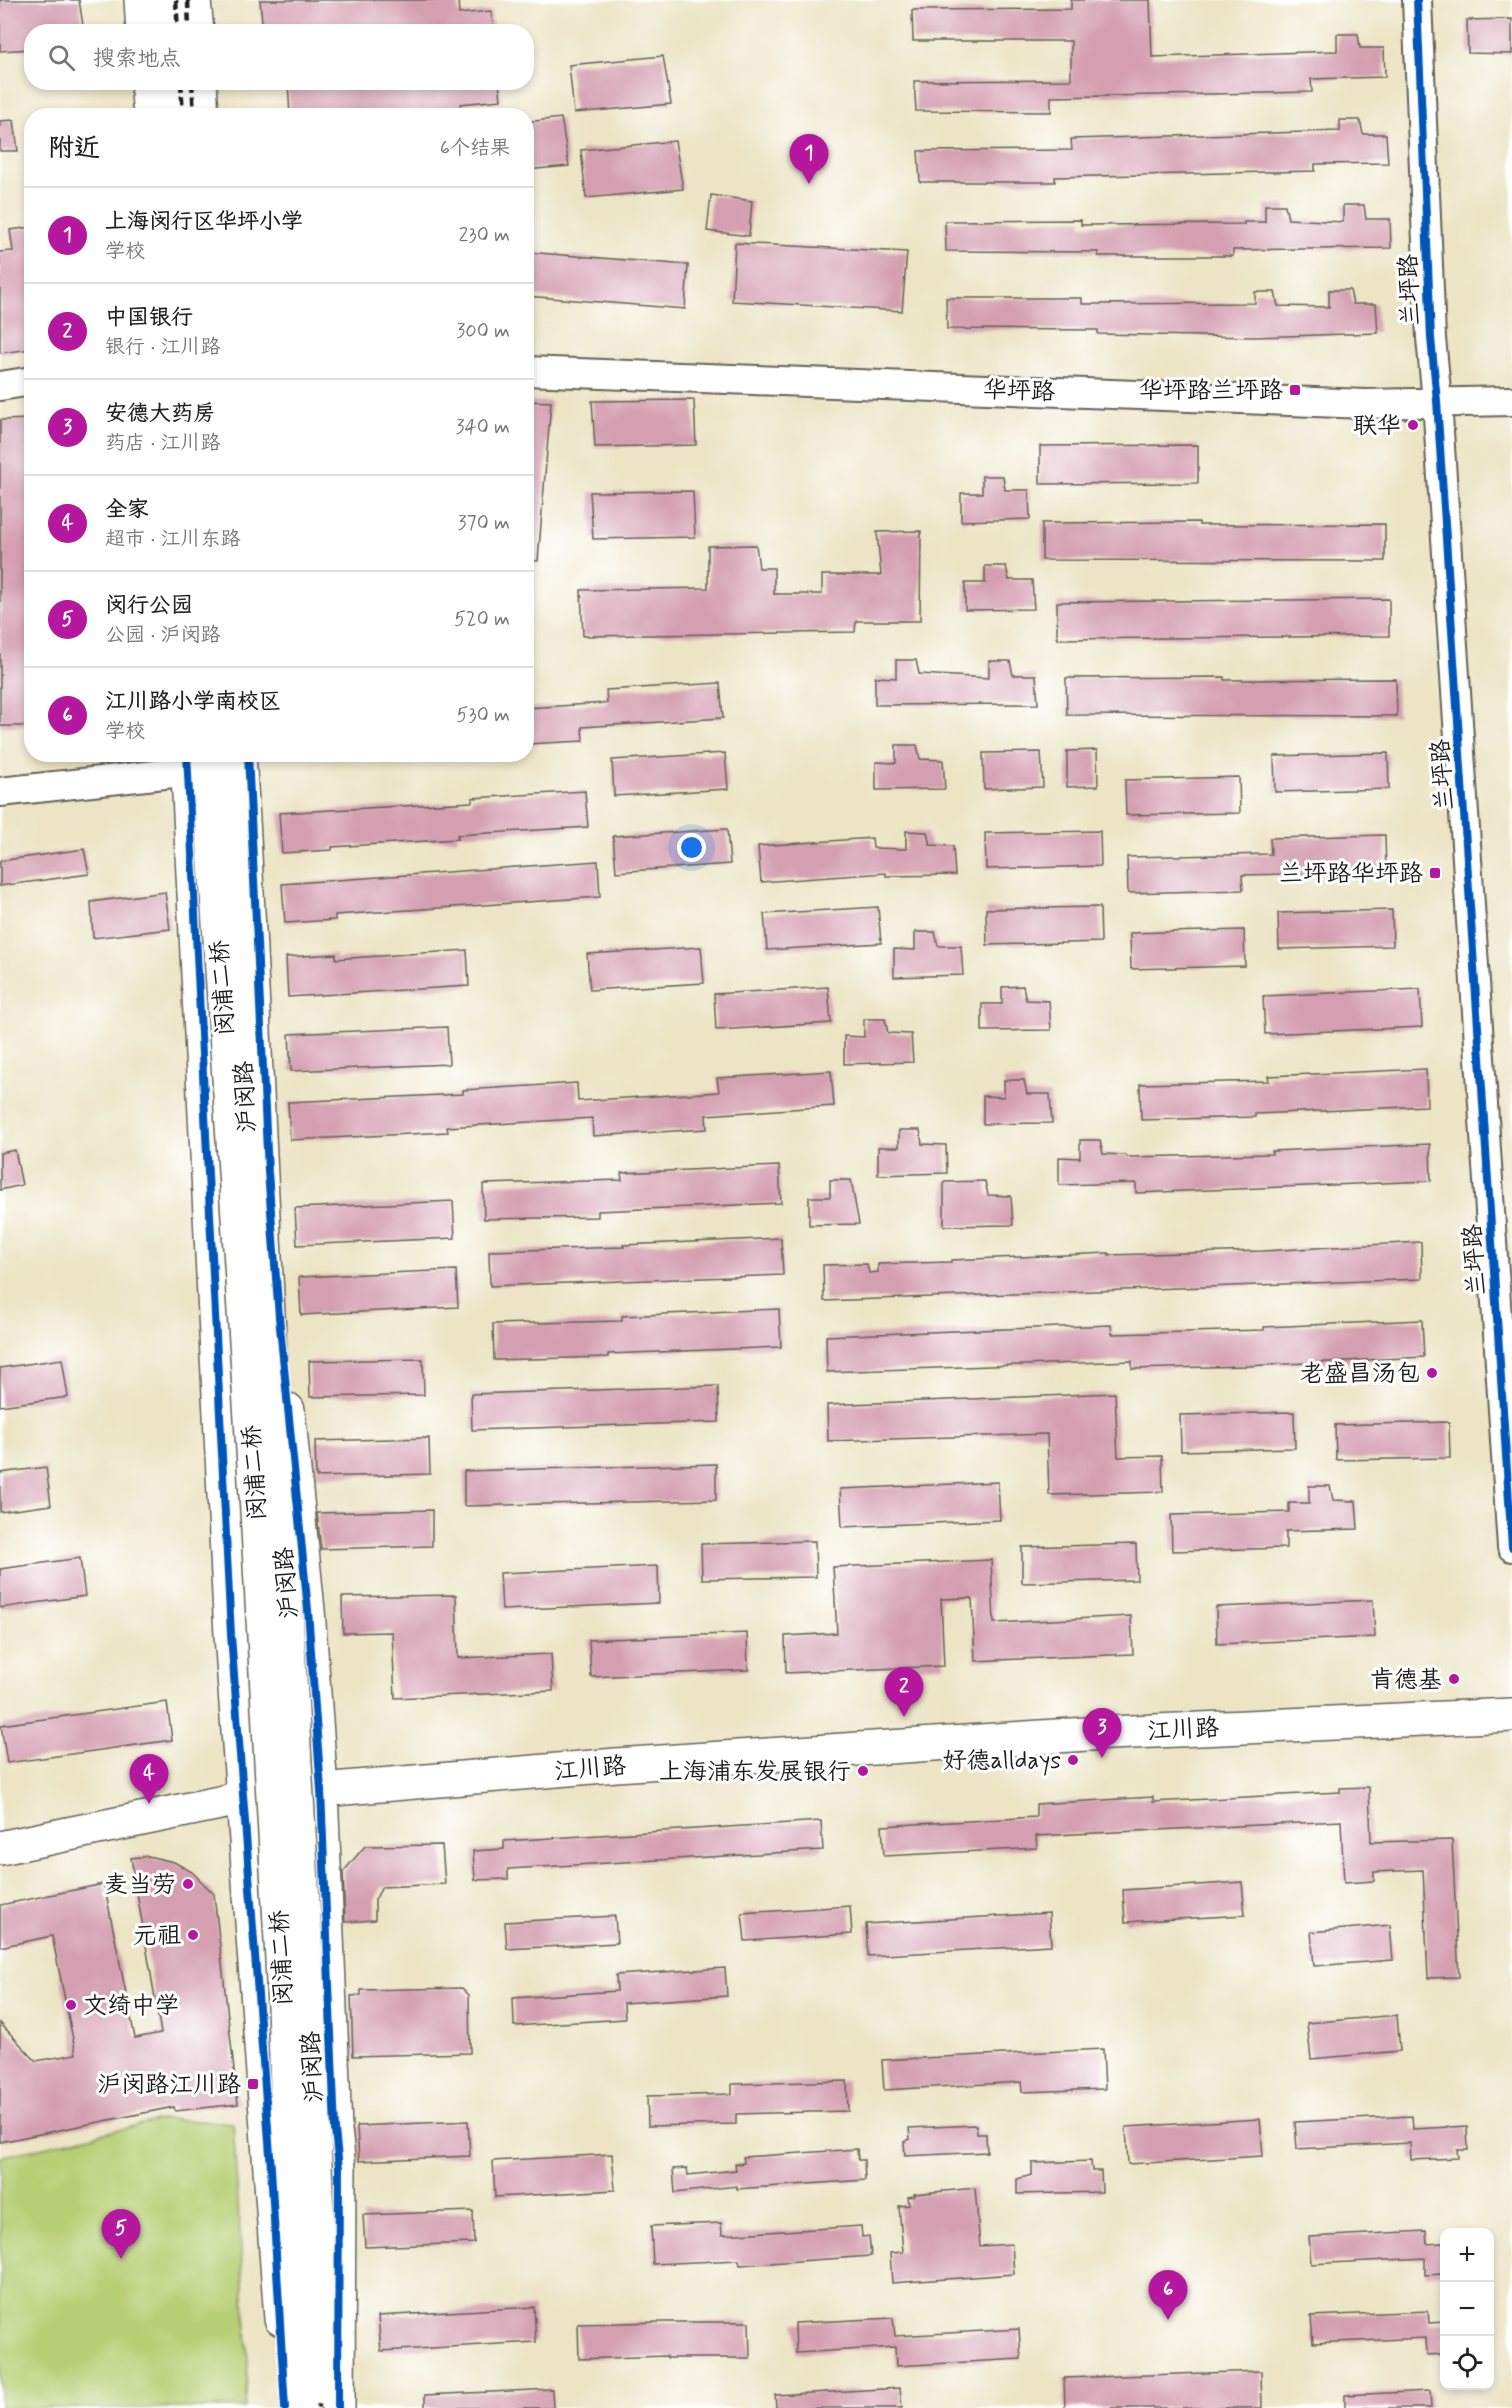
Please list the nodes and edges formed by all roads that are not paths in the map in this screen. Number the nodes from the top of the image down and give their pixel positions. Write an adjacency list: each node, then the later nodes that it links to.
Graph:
1 (141, 0): 6 (main road)
2 (170, 0): 7 (main road)
3 (194, 0): 8 (main road)
4 (211, 0): 9 (main road)
5 (1417, 0): 21 (street, 兰坪路)
6 (142, 24)
7 (172, 24)
8 (196, 24)
9 (212, 24)
10 (148, 90): 14 (main road)
11 (175, 90): 15 (main road)
12 (200, 90): 16 (main road)
13 (215, 90): 17 (main road)
14 (149, 108)
15 (176, 108)
16 (202, 108)
17 (216, 108)
18 (534, 371): 21 (street, 华坪路)
19 (24, 382): 20 (street)
20 (0, 386)
21 (1437, 401): 22 (street, 华坪路); 29 (street, 兰坪路)
22 (1512, 401)
23 (183, 762): 28 (street)
24 (195, 762): 32 (main road, 沪闵路)
25 (195, 762): 35 (main road, 闵浦二桥, bridge)
26 (245, 762): 31 (main road, 沪闵路)
27 (245, 762): 36 (main road, 闵浦二桥, bridge)
28 (0, 792)
29 (1512, 1547)
30 (1512, 1715): 31 (main road, 江川路)
31 (321, 1790): 32 (main road, 江川路); 37 (main road, 沪闵路)
32 (244, 1798): 33 (main road, 江川路); 34 (main road, 沪闵路)
33 (0, 1848)
34 (285, 2408)
35 (300, 2408)
36 (321, 2408)
37 (338, 2408)

